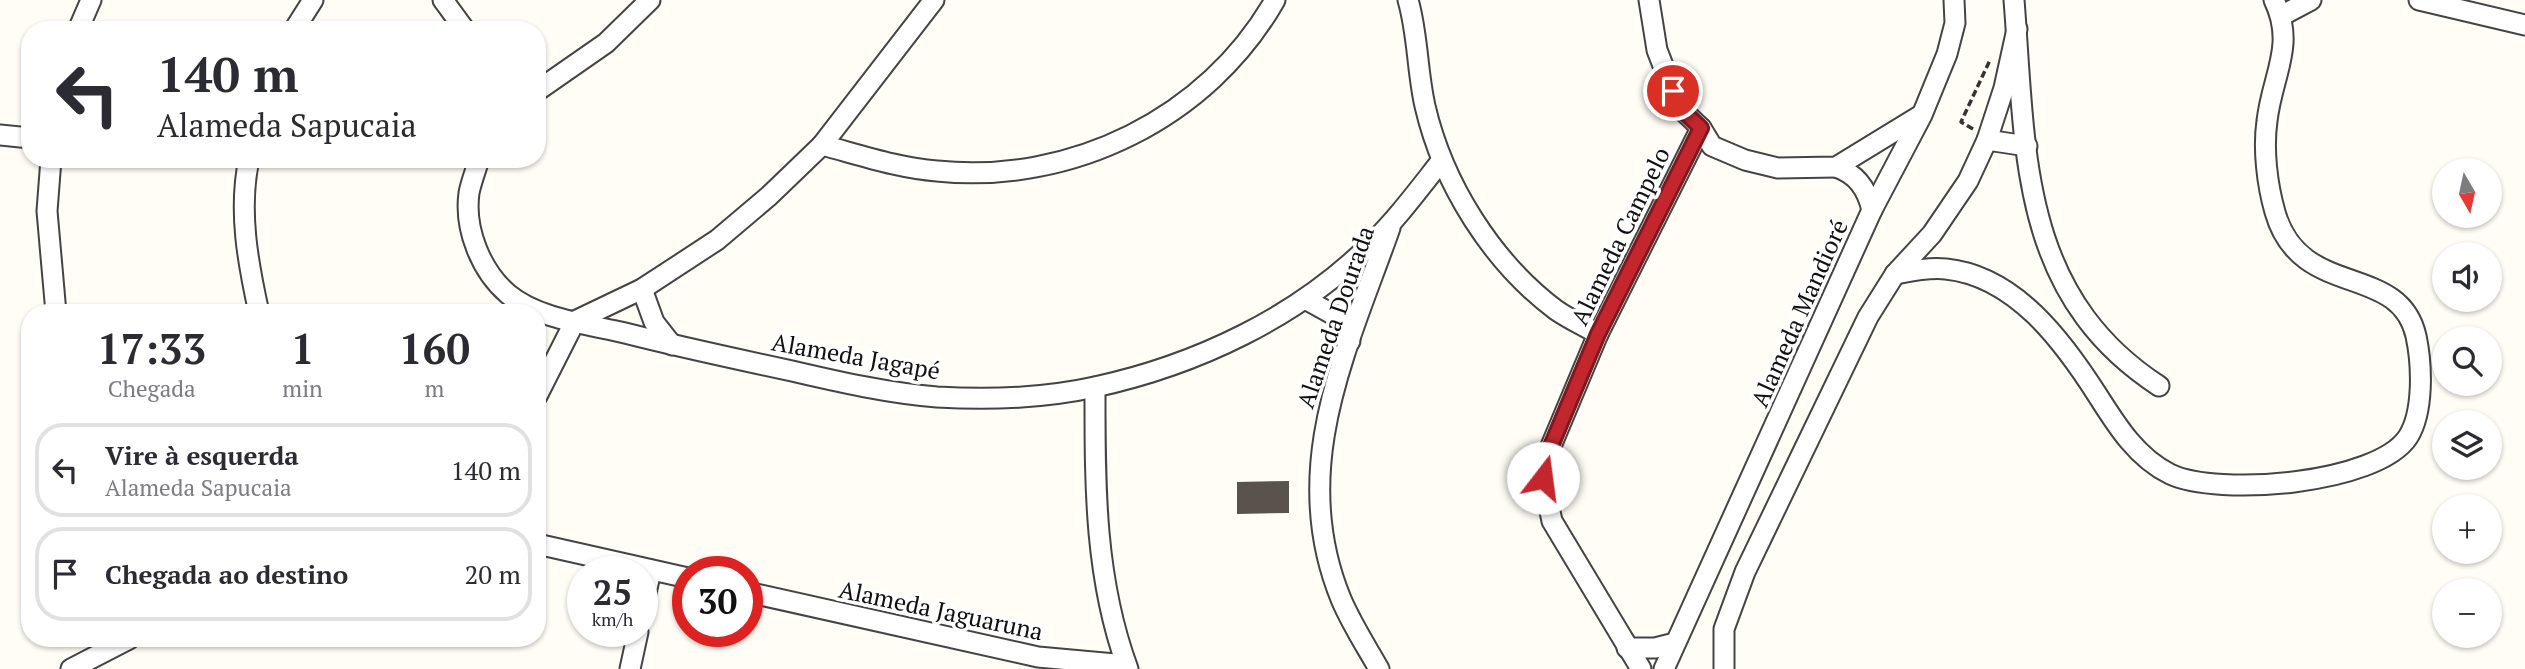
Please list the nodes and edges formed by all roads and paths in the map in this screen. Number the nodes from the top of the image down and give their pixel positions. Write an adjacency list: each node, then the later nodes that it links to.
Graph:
1 (91, 0): 14 (street)
2 (313, 0): 15 (street)
3 (443, 0): 16 (street)
4 (650, 0): 20 (street)
5 (934, 0): 26 (street)
6 (1275, 0): 26 (street)
7 (1408, 0): 28 (street)
8 (1649, 0): 22 (street)
9 (1954, 0): 21 (street, Alameda Mandioré)
10 (2014, 0): 18 (street)
11 (2311, 0): 13 (street)
12 (2419, 0): 17 (street)
13 (2277, 8): 35 (street)
14 (82, 21)
15 (300, 21)
16 (458, 21)
17 (2525, 24)
18 (2017, 29): 23 (street); 27 (street)
19 (1992, 56): 23 (path)
20 (546, 85)
21 (1922, 115): 29 (street); 33 (street, Alameda Mandioré)
22 (1701, 128): 29 (street); 43 (street, Alameda Campelo)
23 (1989, 134): 27 (street); 35 (street)
24 (0, 135): 25 (street)
25 (21, 137)
26 (822, 145): 36 (street)
27 (2027, 146): 47 (street)
28 (1442, 160): 34 (street, Alameda Jagapé); 43 (street)
29 (1836, 167): 33 (street)
30 (50, 168): 38 (street)
31 (248, 168): 39 (street)
32 (476, 168): 40 (street, Alameda Jagapé)
33 (1871, 210): 52 (street, Alameda Mandioré)
34 (1393, 221): 37 (street, Alameda Jagapé); 44 (street, Alameda Dourada)
35 (1895, 274): 62 (street)
36 (642, 289): 42 (street); 45 (street)
37 (1305, 299): 44 (street); 48 (street, Alameda Jagapé)
38 (55, 304)
39 (257, 304)
40 (522, 304)
41 (546, 313): 42 (street, Alameda Jagapé)
42 (575, 321): 45 (street, Alameda Jagapé); 46 (street)
43 (1598, 334): 55 (street, Alameda Campelo)
44 (1350, 341): 59 (street, Alameda Dourada)
45 (672, 345): 48 (street, Alameda Jagapé)
46 (546, 378)
47 (2159, 386)
48 (1096, 387): 56 (street)
49 (546, 546): 50 (street)
50 (590, 556)
51 (763, 596): 56 (street, Alameda Jaguaruna)
52 (1675, 643): 55 (street); 61 (street, Alameda Mandioré)
53 (114, 647): 57 (street)
54 (635, 647): 58 (street)
55 (1627, 648): 60 (street, Alameda Campelo)
56 (1127, 667)
57 (71, 669)
58 (630, 669)
59 (1379, 669)
60 (1641, 669)
61 (1664, 669)
62 (1724, 669)

